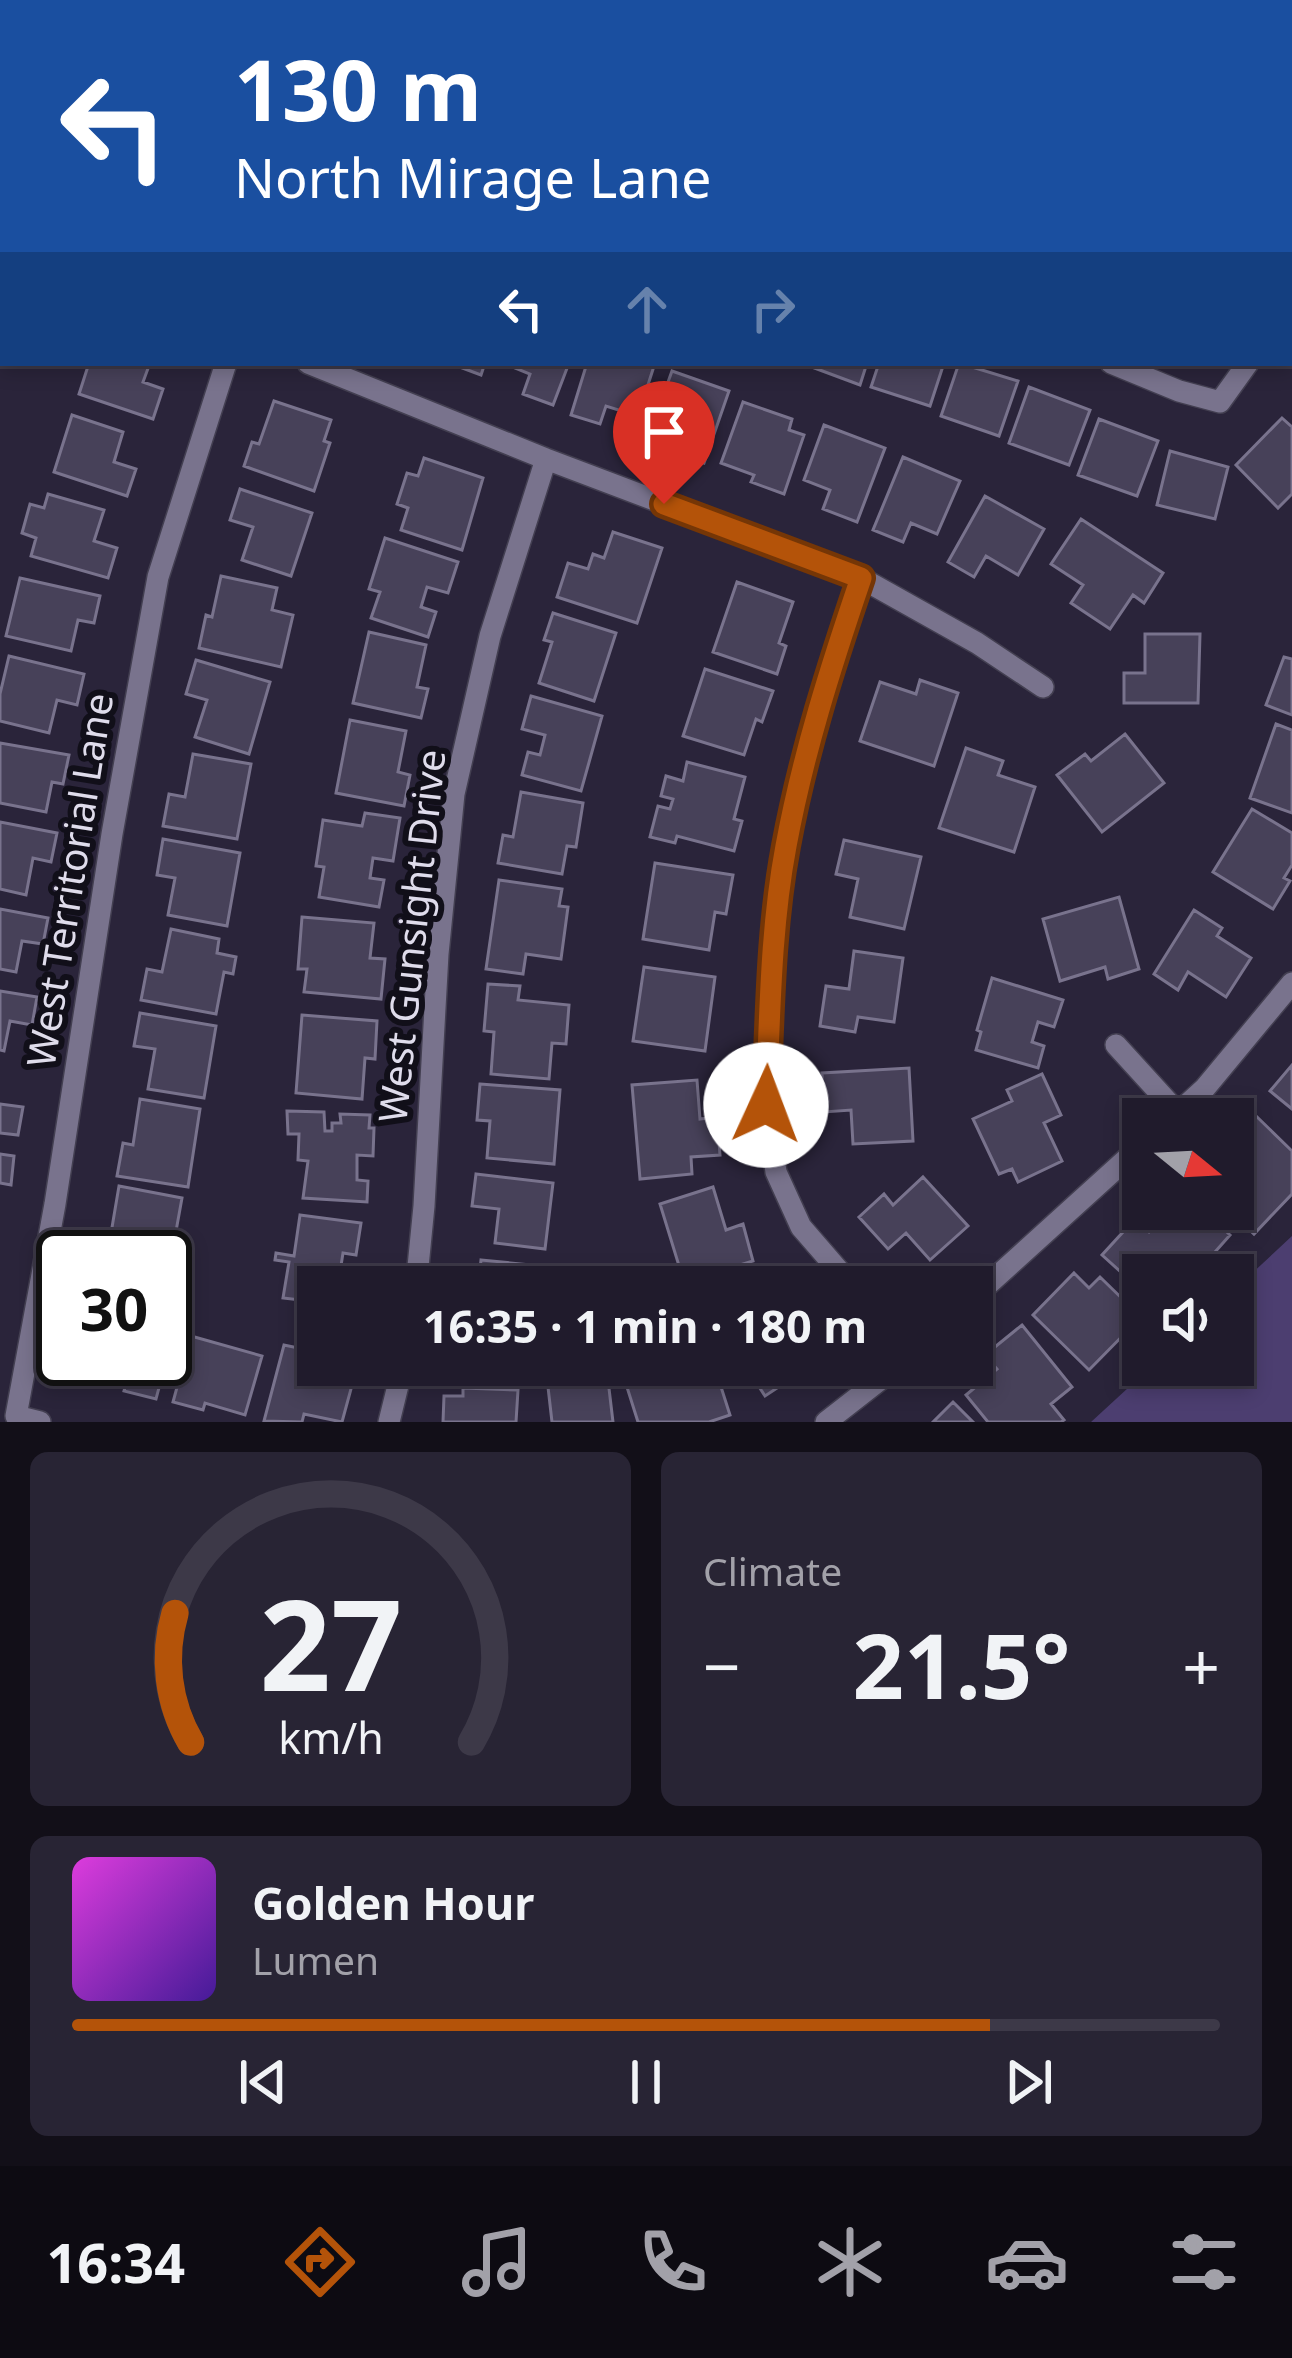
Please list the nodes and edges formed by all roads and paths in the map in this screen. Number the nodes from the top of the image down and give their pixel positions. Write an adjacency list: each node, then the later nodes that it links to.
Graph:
1 (225, 366): 18 (street, West Territorial Lane)
2 (315, 366): 5 (street)
3 (1118, 366): 4 (street)
4 (1246, 366)
5 (546, 459): 6 (street); 13 (street, West Gunsight Drive)
6 (861, 578): 7 (street); 14 (street)
7 (1043, 688)
8 (1292, 983): 11 (street)
9 (1116, 1045): 10 (street)
10 (1160, 1098)
11 (1194, 1098)
12 (1122, 1163): 15 (street)
13 (418, 1266)
14 (834, 1266)
15 (993, 1280)
16 (398, 1386): 19 (street)
17 (872, 1386): 20 (street)
18 (40, 1422)
19 (389, 1422)
20 (826, 1422)

